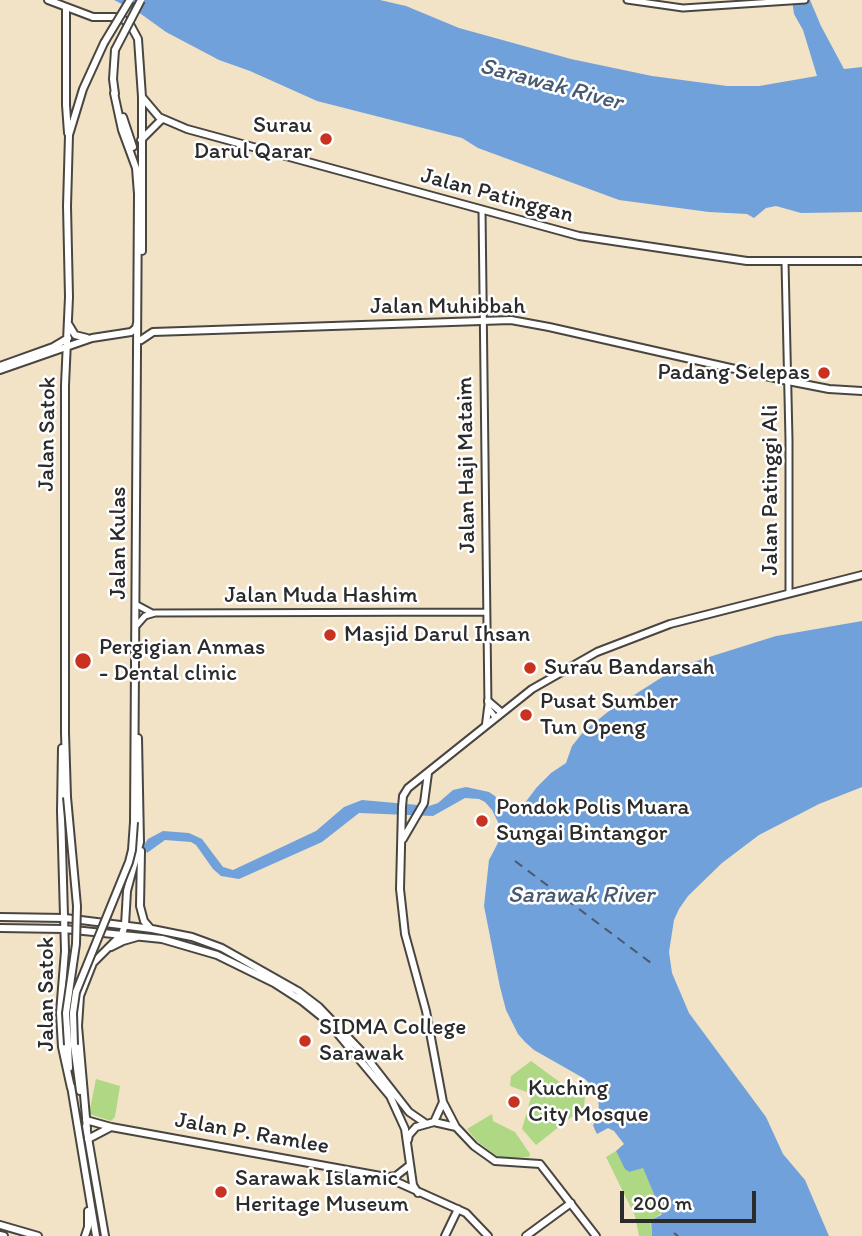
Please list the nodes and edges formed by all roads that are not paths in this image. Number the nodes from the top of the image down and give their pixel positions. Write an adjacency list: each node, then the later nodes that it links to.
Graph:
1 (48, 0): 6 (main road)
2 (130, 0): 10 (main road, Jalan Satok, bridge)
3 (141, 0): 7 (main road, Jalan Kulas, bridge)
4 (627, 0): 5 (street)
5 (805, 0)
6 (66, 7): 8 (main road, Jalan Kulas); 10 (main road, Jalan Satok)
7 (114, 93): 12 (main road, Jalan Kulas); 17 (main road, Jalan Kulas)
8 (142, 97): 9 (main road, Jalan Patinggan); 11 (main road, Jalan Kulas)
9 (162, 119): 11 (main road); 13 (main road, Jalan Patinggan)
10 (69, 135): 18 (main road, Jalan Satok)
11 (140, 141): 12 (main road, Jalan Kulas)
12 (142, 179): 17 (main road, Jalan Kulas)
13 (482, 210): 15 (main road, Jalan Patinggan); 16 (street, Jalan Haji Mataim)
14 (862, 261): 15 (main road, Jalan Patinggan)
15 (785, 262): 26 (street, Jalan Patinggi Ali)
16 (483, 320): 19 (main road, Jalan Muhibbah); 26 (main road, Jalan Muhibbah); 31 (street, Jalan Haji Mataim)
17 (139, 322): 19 (main road); 21 (main road); 22 (main road, Jalan Kulas); 25 (main road, Jalan Kulas)
18 (68, 323): 20 (main road, Jalan Satok); 21 (main road)
19 (153, 332): 22 (main road)
20 (68, 338): 23 (main road, Jalan Satok); 24 (main road)
21 (93, 338): 23 (main road)
22 (141, 340): 25 (main road, Jalan Kulas)
23 (67, 347): 24 (main road); 38 (main road, Jalan Satok)
24 (0, 368)
25 (138, 368): 30 (main road, Jalan Kulas)
26 (788, 381): 27 (main road, Jalan Muhibbah); 29 (street, Jalan Patinggi Ali)
27 (862, 391)
28 (862, 575): 29 (main road)
29 (789, 593): 35 (main road)
30 (136, 605): 32 (street); 33 (main road, Jalan Kulas)
31 (486, 612): 32 (street, Jalan Muda Hashim); 34 (street, Jalan Haji Mataim)
32 (155, 613): 33 (street)
33 (136, 625): 36 (main road, Jalan Kulas)
34 (488, 704): 35 (main road); 37 (main road)
35 (498, 715): 37 (main road)
36 (136, 719): 41 (main road, Jalan Kulas); 51 (main road, Jalan Kulas, bridge)
37 (486, 724): 39 (main road)
38 (65, 733): 43 (main road, Jalan Satok); 51 (main road, Jalan Satok, bridge)
39 (428, 773): 40 (main road); 40 (main road)
40 (402, 841): 53 (main road)
41 (140, 842): 44 (main road, Jalan Kulas); 47 (main road)
42 (0, 917): 43 (main road)
43 (65, 918): 44 (main road); 46 (main road, Jalan Satok)
44 (125, 926): 47 (main road); 48 (main road, Jalan Kulas)
45 (0, 928): 46 (main road)
46 (64, 929): 48 (main road); 52 (main road, Jalan Satok)
47 (152, 929): 56 (main road)
48 (122, 934): 49 (main road); 50 (main road, Jalan Satok)
49 (142, 936): 50 (main road); 61 (main road)
50 (99, 955): 54 (main road, Jalan Satok)
51 (71, 1045): 52 (main road, Jalan Satok); 59 (main road, Jalan Satok)
52 (71, 1088): 64 (main road, Jalan Satok)
53 (443, 1102): 55 (main road); 58 (main road)
54 (86, 1120): 57 (main road, Jalan P. Ramlee); 59 (main road, Jalan Satok)
55 (434, 1122): 56 (main road); 58 (main road)
56 (425, 1123): 61 (main road)
57 (111, 1127): 60 (main road); 63 (main road, Jalan P. Ramlee)
58 (456, 1127): 66 (main road)
59 (87, 1129): 60 (main road, Jalan Satok)
60 (88, 1139): 72 (main road, Jalan Satok)
61 (407, 1145): 62 (main road)
62 (410, 1166): 63 (main road); 65 (main road)
63 (386, 1177): 65 (main road, Jalan P. Ramlee)
64 (88, 1193): 70 (main road); 71 (main road, Jalan Satok)
65 (418, 1193): 67 (main road, Jalan P. Ramlee)
66 (571, 1203): 75 (main road); 76 (main road)
67 (458, 1209): 73 (main road); 74 (main road, Jalan P. Ramlee)
68 (0, 1225): 69 (main road)
69 (37, 1236)
70 (85, 1236)
71 (96, 1236)
72 (107, 1236)
73 (445, 1236)
74 (488, 1236)
75 (526, 1236)
76 (596, 1236)

